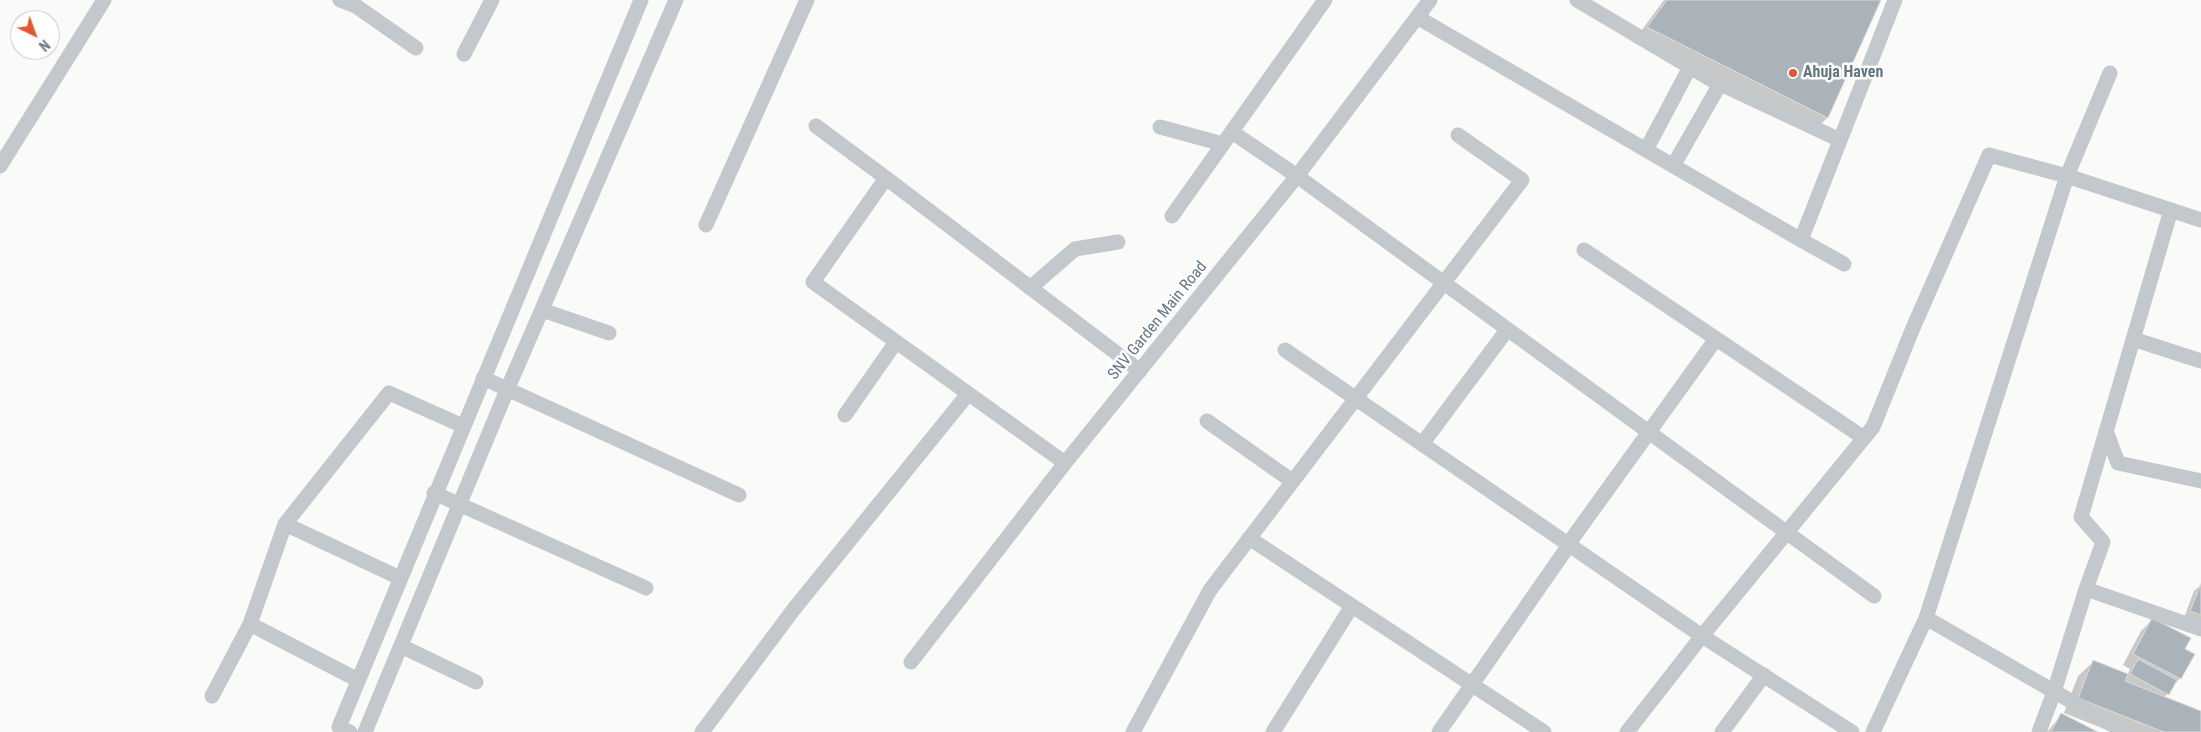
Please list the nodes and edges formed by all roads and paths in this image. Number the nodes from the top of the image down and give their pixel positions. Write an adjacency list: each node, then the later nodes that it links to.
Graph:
1 (104, 0): 24 (street)
2 (340, 0): 11 (street)
3 (492, 0): 14 (street)
4 (642, 0): 48 (street)
5 (676, 0): 39 (street)
6 (807, 0): 32 (street)
7 (1325, 0): 21 (street)
8 (1430, 0): 12 (street, SNV Garden Main Road)
9 (1576, 0): 15 (street)
10 (1895, 0): 22 (street)
11 (357, 3): 13 (street)
12 (1417, 17): 23 (street); 26 (street, SNV Garden Main Road)
13 (416, 48)
14 (464, 54)
15 (1690, 67): 17 (street); 23 (street)
16 (2110, 73): 27 (street)
17 (1720, 84): 22 (street); 25 (street)
18 (816, 126): 28 (street)
19 (1160, 128): 21 (street)
20 (1458, 135): 37 (street)
21 (1227, 138): 26 (street); 30 (street)
22 (1840, 140): 33 (street)
23 (1646, 150): 25 (street)
24 (0, 166)
25 (1673, 166): 33 (street)
26 (1297, 176): 37 (street); 47 (street, SNV Garden Main Road)
27 (2067, 176): 29 (street); 57 (street); 74 (street)
28 (886, 178): 38 (street); 44 (street)
29 (2171, 210): 31 (street); 43 (street)
30 (1172, 216)
31 (2201, 220)
32 (706, 225)
33 (1800, 240): 36 (street)
34 (1118, 242): 38 (street)
35 (1584, 250): 42 (street)
36 (1844, 264)
37 (1443, 284): 40 (street); 51 (street)
38 (1030, 288): 47 (street)
39 (542, 310): 41 (street); 49 (street)
40 (1507, 330): 56 (street); 58 (street)
41 (609, 333)
42 (1716, 339): 56 (street); 57 (street)
43 (2133, 339): 46 (street); 55 (street)
44 (896, 342): 50 (street); 52 (street)
45 (1285, 350): 51 (street)
46 (2201, 361)
47 (1140, 370): 59 (street, SNV Garden Main Road)
48 (483, 378): 49 (street); 54 (street)
49 (507, 390): 63 (street); 64 (street)
50 (968, 394): 59 (street); 88 (street)
51 (1355, 398): 58 (street); 60 (street)
52 (845, 415)
53 (1207, 421): 60 (street)
54 (463, 426): 62 (street); 65 (street)
55 (2106, 431): 61 (street); 71 (street)
56 (1650, 433): 66 (street); 68 (street)
57 (1864, 438): 66 (street)
58 (1422, 444): 68 (street)
59 (1065, 463): 79 (street, SNV Garden Main Road)
60 (1292, 481): 67 (street)
61 (2201, 481)
62 (434, 493): 64 (street); 69 (street)
63 (739, 495)
64 (459, 504): 70 (street); 78 (street)
65 (286, 524): 69 (street); 75 (street)
66 (1787, 532): 72 (street); 77 (street)
67 (1249, 538): 73 (street); 89 (street)
68 (1570, 545): 77 (street); 83 (street)
69 (400, 578): 81 (street)
70 (646, 588)
71 (2086, 589): 76 (street); 84 (street)
72 (1874, 596)
73 (1352, 606): 83 (street); 90 (street)
74 (1926, 618): 84 (street); 96 (street)
75 (250, 624): 81 (street); 85 (street)
76 (2201, 629)
77 (1702, 636): 80 (street); 93 (street)
78 (401, 646): 82 (street); 87 (street)
79 (911, 662)
80 (1764, 675): 94 (street); 95 (street)
81 (358, 680): 86 (street)
82 (476, 682)
83 (1471, 684): 91 (street); 92 (street)
84 (2054, 692): 97 (street); 98 (street)
85 (212, 696)
86 (345, 730)
87 (365, 732)
88 (702, 732)
89 (1133, 732)
90 (1273, 732)
91 (1439, 732)
92 (1544, 732)
93 (1627, 732)
94 (1722, 732)
95 (1852, 732)
96 (1873, 732)
97 (2039, 732)
98 (2125, 732)

